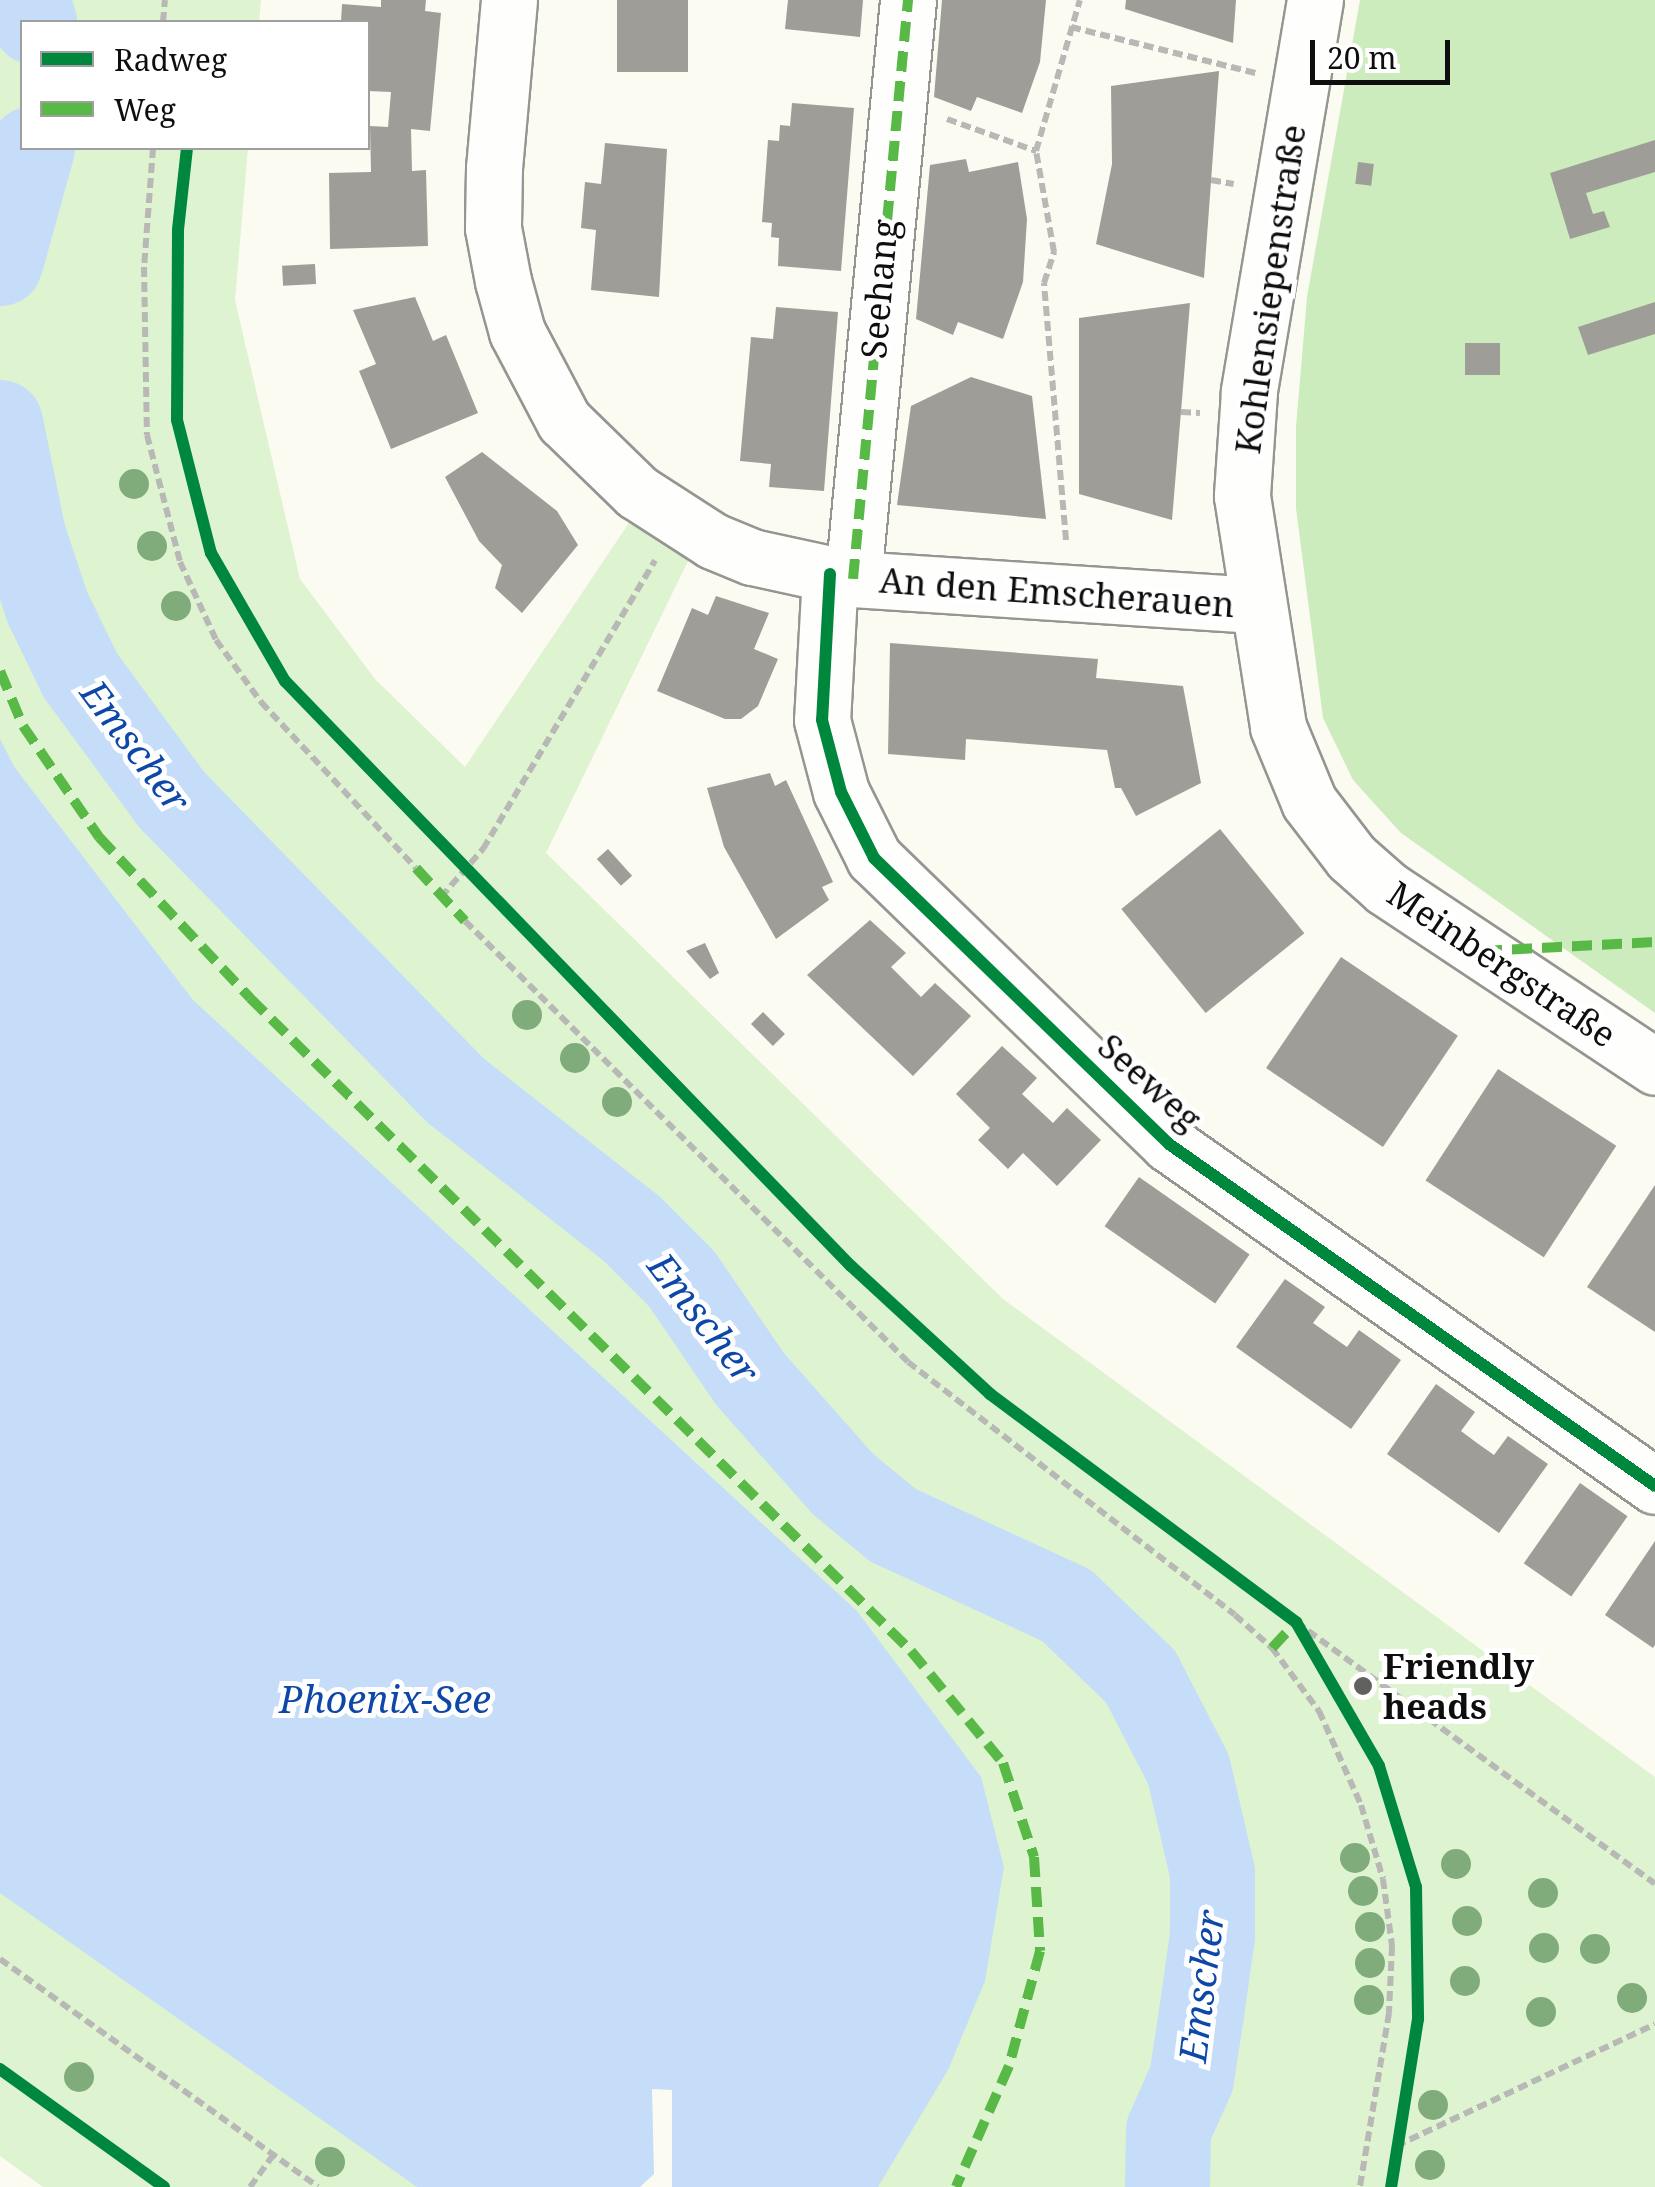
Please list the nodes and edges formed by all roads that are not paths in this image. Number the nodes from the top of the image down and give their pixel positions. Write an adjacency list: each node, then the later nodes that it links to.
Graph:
1 (509, 0): 4 (street, An den Emscherauen)
2 (908, 0): 4 (street, Seehang)
3 (1315, 0): 5 (street, Kohlensiepenstraße)
4 (841, 577): 5 (street, An den Emscherauen); 8 (street, Seeweg)
5 (1255, 605): 6 (street, Kohlensiepenstraße)
6 (1351, 857): 7 (street, Meinbergstraße)
7 (1655, 1068)
8 (1655, 1486)

